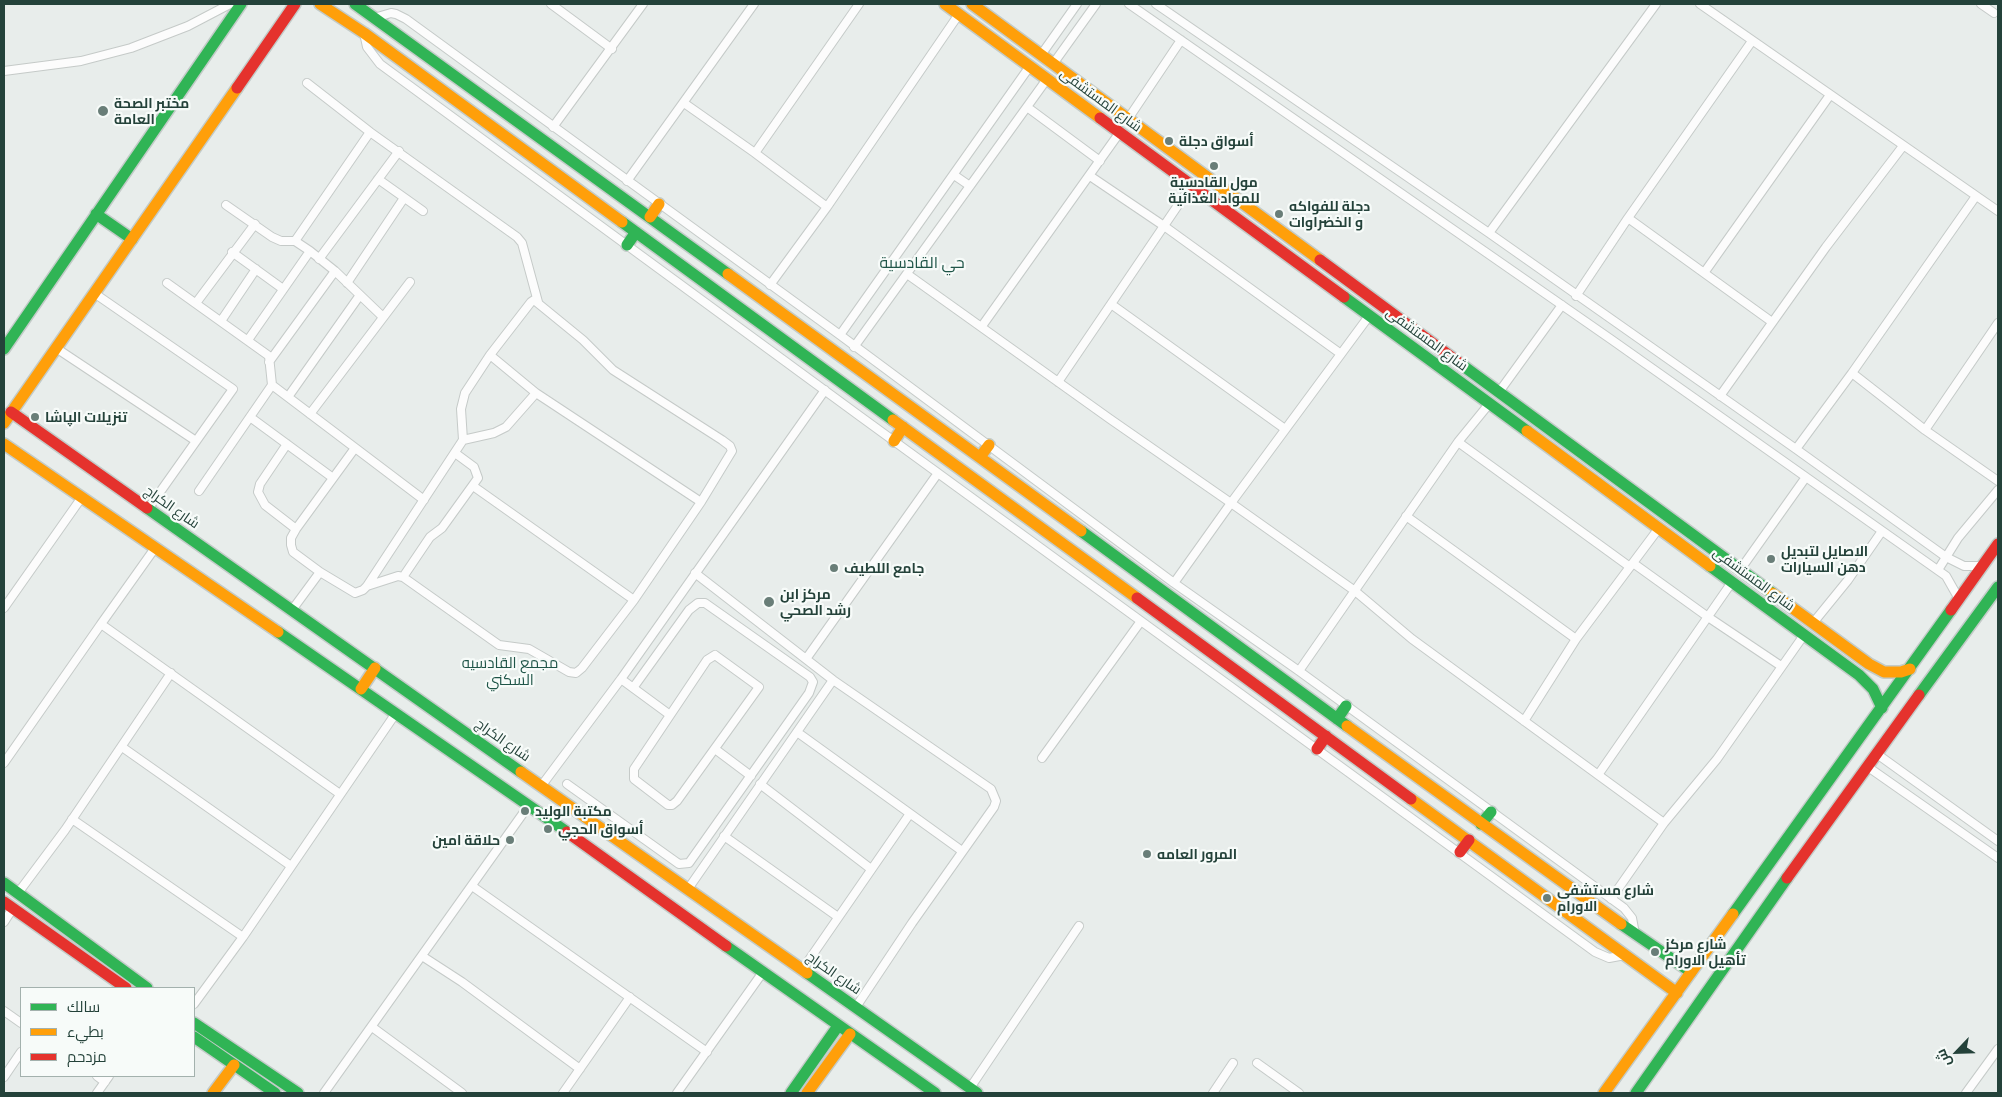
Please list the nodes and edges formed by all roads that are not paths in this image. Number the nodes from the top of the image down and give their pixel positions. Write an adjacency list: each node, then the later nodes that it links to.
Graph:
1 (230, 4): 29 (street)
2 (241, 4): 61 (street)
3 (295, 4): 69 (street)
4 (320, 4): 22 (street)
5 (355, 4): 21 (street)
6 (551, 4): 25 (street)
7 (643, 4): 25 (street)
8 (754, 4): 35 (street)
9 (859, 4): 45 (street)
10 (945, 4): 20 (street, شارع المستشفى)
11 (972, 4): 26 (street, شارع المستشفى)
12 (1077, 4): 26 (street)
13 (1096, 4): 27 (street)
14 (1129, 4): 23 (street)
15 (1156, 4): 38 (street)
16 (1656, 4): 68 (street)
17 (1700, 4): 24 (street)
18 (1981, 4): 19 (street)
19 (1997, 12)
20 (959, 14): 28 (street, شارع المستشفى); 57 (street)
21 (374, 18): 30 (street); 39 (street)
22 (364, 33): 33 (street); 71 (street)
23 (1181, 40): 37 (street); 42 (street)
24 (1752, 41): 34 (street); 63 (street)
25 (612, 49): 39 (street)
26 (1041, 55): 27 (street, شارع المستشفى)
27 (1053, 64): 37 (street, شارع المستشفى)
28 (1030, 66): 31 (street, شارع المستشفى); 47 (street)
29 (4, 71)
30 (448, 72): 33 (street); 62 (street)
31 (1047, 79): 36 (street); 41 (street, شارع المستشفى)
32 (307, 83): 40 (street)
33 (436, 86): 67 (street)
34 (1830, 95): 43 (street); 77 (street)
35 (684, 103): 45 (street); 50 (street)
36 (1027, 107): 46 (street); 51 (street)
37 (1128, 119): 60 (street, شارع المستشفى)
38 (1325, 121): 42 (street); 68 (street)
39 (553, 127): 50 (street)
40 (370, 132): 44 (street); 70 (street)
41 (1120, 132): 46 (street); 52 (street, شارع المستشفى)
42 (1316, 134): 90 (street)
43 (1903, 146): 53 (street); 95 (street)
44 (399, 151): 49 (street); 87 (street)
45 (755, 153): 57 (street)
46 (1100, 161): 48 (street)
47 (954, 175): 51 (street); 99 (street)
48 (1090, 176): 66 (street); 97 (street)
49 (378, 180): 54 (street); 74 (street)
50 (627, 180): 55 (street)
51 (970, 186): 78 (street)
52 (1191, 186): 65 (street, شارع المستشفى); 66 (street)
53 (1976, 196): 58 (street); 109 (street)
54 (404, 198): 59 (street); 79 (street)
55 (658, 204): 62 (street); 82 (street)
56 (226, 205): 64 (street)
57 (826, 207): 82 (street)
58 (1998, 211)
59 (423, 212)
60 (1256, 212): 65 (street); 113 (street, شارع المستشفى)
61 (96, 214): 69 (street); 105 (street)
62 (650, 217): 93 (street)
63 (1628, 218): 77 (street); 86 (street)
64 (255, 224): 70 (street); 73 (street)
65 (1246, 225): 91 (street, شارع المستشفى)
66 (1164, 226): 89 (street); 106 (street)
67 (636, 232): 71 (street); 100 (street)
68 (1489, 233): 86 (street)
69 (132, 238): 84 (street)
70 (295, 241): 72 (street)
71 (627, 245): 112 (street)
72 (310, 251): 74 (street); 83 (street)
73 (232, 252): 75 (street); 88 (street)
74 (319, 258): 76 (street)
75 (256, 269): 83 (street); 94 (street)
76 (336, 272): 79 (street); 108 (street)
77 (1704, 273): 95 (street)
78 (907, 274): 97 (street); 103 (street)
79 (347, 282): 85 (street)
80 (410, 282): 92 (street)
81 (168, 283): 88 (street)
82 (770, 285): 99 (street)
83 (283, 289): 101 (street)
84 (94, 293): 104 (street); 126 (street)
85 (360, 294): 92 (street); 116 (street)
86 (1576, 296): 98 (street)
87 (538, 302): 107 (street); 147 (street)
88 (196, 303): 94 (street)
89 (1111, 304): 110 (street); 123 (street)
90 (1562, 305): 102 (street); 113 (street)
91 (1370, 316): 106 (street); 117 (street, شارع المستشفى)
92 (383, 317): 119 (street)
93 (792, 320): 100 (street); 136 (street)
94 (221, 321): 101 (street)
95 (1772, 322): 115 (street)
96 (1998, 323): 124 (street)
97 (982, 326): 110 (street)
98 (1621, 327): 102 (street); 115 (street)
99 (840, 336): 103 (street)
100 (780, 337): 122 (street)
101 (248, 340): 108 (street)
102 (1612, 340): 139 (street)
103 (854, 347): 131 (street)
104 (56, 348): 118 (street); 126 (street)
105 (4, 349)
106 (1341, 354): 123 (street)
107 (490, 355): 114 (street); 125 (street)
108 (270, 362): 111 (street)
109 (1852, 373): 124 (street); 133 (street)
110 (1058, 382): 148 (street)
111 (272, 385): 116 (street); 120 (street)
112 (825, 390): 127 (street); 162 (street)
113 (1499, 392): 134 (street, شارع المستشفى)
114 (536, 393): 125 (street); 147 (street)
115 (1720, 396): 133 (street)
116 (288, 397): 119 (street)
117 (1490, 404): 128 (street); 137 (street, شارع المستشفى)
118 (11, 412): 121 (street); 149 (street, شارع الكراج)
119 (310, 414): 132 (street)
120 (250, 417): 130 (street); 144 (street)
121 (4, 423)
122 (903, 427): 127 (street); 181 (street)
123 (1285, 429): 148 (street)
124 (1925, 430): 141 (street)
125 (463, 440): 135 (street)
126 (196, 441): 149 (street)
127 (894, 441): 138 (street)
128 (1458, 442): 150 (street); 157 (street)
129 (4, 444): 145 (street)
130 (287, 444): 140 (street); 152 (street)
131 (989, 445): 136 (street); 165 (street)
132 (355, 448): 140 (street); 146 (street)
133 (1796, 449): 156 (street)
134 (1577, 450): 137 (street); 159 (street, شارع المستشفى)
135 (455, 453): 142 (street); 146 (street)
136 (980, 458): 177 (street)
137 (1569, 462): 151 (street, شارع المستشفى)
138 (938, 473): 176 (street); 183 (street)
139 (1806, 477): 153 (street); 159 (street)
140 (333, 478): 152 (street)
141 (1998, 481)
142 (473, 486): 163 (street); 171 (street)
143 (1998, 490): 156 (street)
144 (199, 491)
145 (82, 497): 155 (street); 173 (street)
146 (424, 500): 166 (street)
147 (700, 502): 171 (street)
148 (1230, 503): 165 (street); 168 (street)
149 (148, 509): 174 (street, شارع الكراج)
150 (1406, 516): 168 (street); 182 (street)
151 (1659, 528): 157 (street); 164 (street, شارع المستشفى)
152 (296, 529): 161 (street)
153 (1882, 532): 160 (street); 178 (street)
154 (1998, 544): 158 (street)
155 (155, 548): 179 (street); 192 (street)
156 (1946, 557): 158 (street); 160 (street)
157 (1631, 565): 175 (street); 182 (street)
158 (1982, 566): 170 (street)
159 (1740, 570): 169 (street, شارع المستشفى)
160 (1938, 570): 170 (street)
161 (320, 572): 166 (street); 174 (street)
162 (695, 574): 183 (street); 189 (street)
163 (403, 577): 166 (street); 171 (street)
164 (1732, 582): 172 (street, شارع المستشفى); 175 (street)
165 (1174, 583): 187 (street)
166 (366, 586)
167 (1998, 587): 204 (street)
168 (1355, 591): 187 (street); 198 (street)
169 (1770, 592): 172 (street); 178 (street, شارع المستشفى)
170 (1959, 599): 186 (street)
171 (634, 600)
172 (1762, 604): 180 (street, شارع المستشفى)
173 (4, 608)
174 (292, 610): 185 (street, شارع الكراج)
175 (1708, 617): 184 (street); 208 (street)
176 (1141, 621): 203 (street); 205 (street)
177 (1206, 623): 181 (street); 197 (street)
178 (1813, 623): 186 (street, شارع المستشفى)
179 (101, 624): 188 (street); 206 (street)
180 (1804, 634): 184 (street); 194 (street, شارع المستشفى)
181 (1194, 639): 200 (street)
182 (1576, 639): 198 (street)
183 (806, 659): 190 (street)
184 (1781, 666): 218 (street)
185 (374, 668): 192 (street); 212 (street, شارع الكراج)
186 (1910, 669): 194 (street)
187 (1299, 671): 193 (street)
188 (171, 674): 201 (street); 213 (street)
189 (620, 679): 191 (street); 212 (street)
190 (833, 680): 199 (street); 223 (street)
191 (633, 688): 196 (street); 209 (street)
192 (361, 689): 195 (street)
193 (1346, 706): 197 (street); 215 (street)
194 (1882, 708): 247 (street)
195 (396, 714): 213 (street); 214 (street)
196 (670, 714): 202 (street); 202 (street)
197 (1337, 719): 219 (street)
198 (1524, 721): 208 (street)
199 (797, 732): 211 (street); 216 (street)
200 (1326, 736): 203 (street); 221 (street)
201 (122, 746): 217 (street); 226 (street)
202 (715, 748): 209 (street)
203 (1317, 749): 224 (street)
204 (1877, 754): 207 (street); 222 (street)
205 (1042, 758)
206 (4, 763)
207 (1868, 766): 225 (street); 285 (street)
208 (1598, 775): 218 (street)
209 (751, 776): 210 (street)
210 (567, 784)
211 (760, 784): 220 (street); 227 (street)
212 (542, 785): 230 (street, شارع الكراج)
213 (340, 794): 226 (street)
214 (529, 805): 229 (street); 246 (street)
215 (1491, 812): 219 (street); 232 (street)
216 (909, 815): 223 (street); 227 (street)
217 (72, 819): 231 (street); 242 (street)
218 (1664, 823): 232 (street)
219 (1481, 824): 233 (street)
220 (724, 836): 230 (street); 235 (street)
221 (1469, 840): 224 (street); 236 (street)
222 (1998, 841)
223 (962, 851): 253 (street)
224 (1460, 852): 243 (street)
225 (1998, 858)
226 (291, 866): 242 (street)
227 (872, 869): 235 (street)
228 (4, 883): 231 (street)
229 (472, 886): 244 (street); 251 (street)
230 (688, 889): 245 (street, شارع الكراج)
231 (18, 893): 238 (street)
232 (1611, 898): 240 (street)
233 (1588, 902): 236 (street); 240 (street)
234 (8, 905): 237 (street); 241 (street)
235 (838, 917): 245 (street)
236 (1576, 919): 243 (street)
237 (4, 922)
238 (60, 924): 241 (street); 249 (street)
239 (1079, 926): 271 (street)
240 (1635, 934): 247 (street)
241 (52, 936): 248 (street)
242 (243, 937): 252 (street)
243 (1625, 955): 250 (street)
244 (422, 956): 258 (street); 267 (street)
245 (802, 970): 253 (street, شارع الكراج)
246 (763, 972): 257 (street); 262 (street)
247 (1691, 972): 250 (street)
248 (125, 987)
249 (146, 987)
250 (1677, 992): 284 (street)
251 (630, 997): 262 (street); 267 (street)
252 (195, 1003)
253 (856, 1007): 271 (street, شارع الكراج)
254 (4, 1011): 255 (street)
255 (20, 1022)
256 (195, 1024): 275 (street)
257 (838, 1026): 259 (street); 280 (street)
258 (372, 1027): 276 (street); 277 (street)
259 (850, 1034): 270 (street); 281 (street)
260 (195, 1038): 266 (street)
261 (1998, 1049): 286 (street)
262 (707, 1052): 279 (street)
263 (20, 1053): 268 (street)
264 (1233, 1063): 282 (street)
265 (1257, 1063): 283 (street)
266 (234, 1065): 273 (street); 274 (street)
267 (580, 1069): 278 (street)
268 (4, 1077)
269 (107, 1079): 272 (street)
270 (928, 1091)
271 (974, 1091)
272 (97, 1093)
273 (214, 1093)
274 (275, 1093)
275 (298, 1093)
276 (324, 1093)
277 (462, 1093)
278 (563, 1093)
279 (677, 1093)
280 (791, 1093)
281 (807, 1093)
282 (1212, 1093)
283 (1300, 1093)
284 (1604, 1093)
285 (1636, 1093)
286 (1966, 1093)

